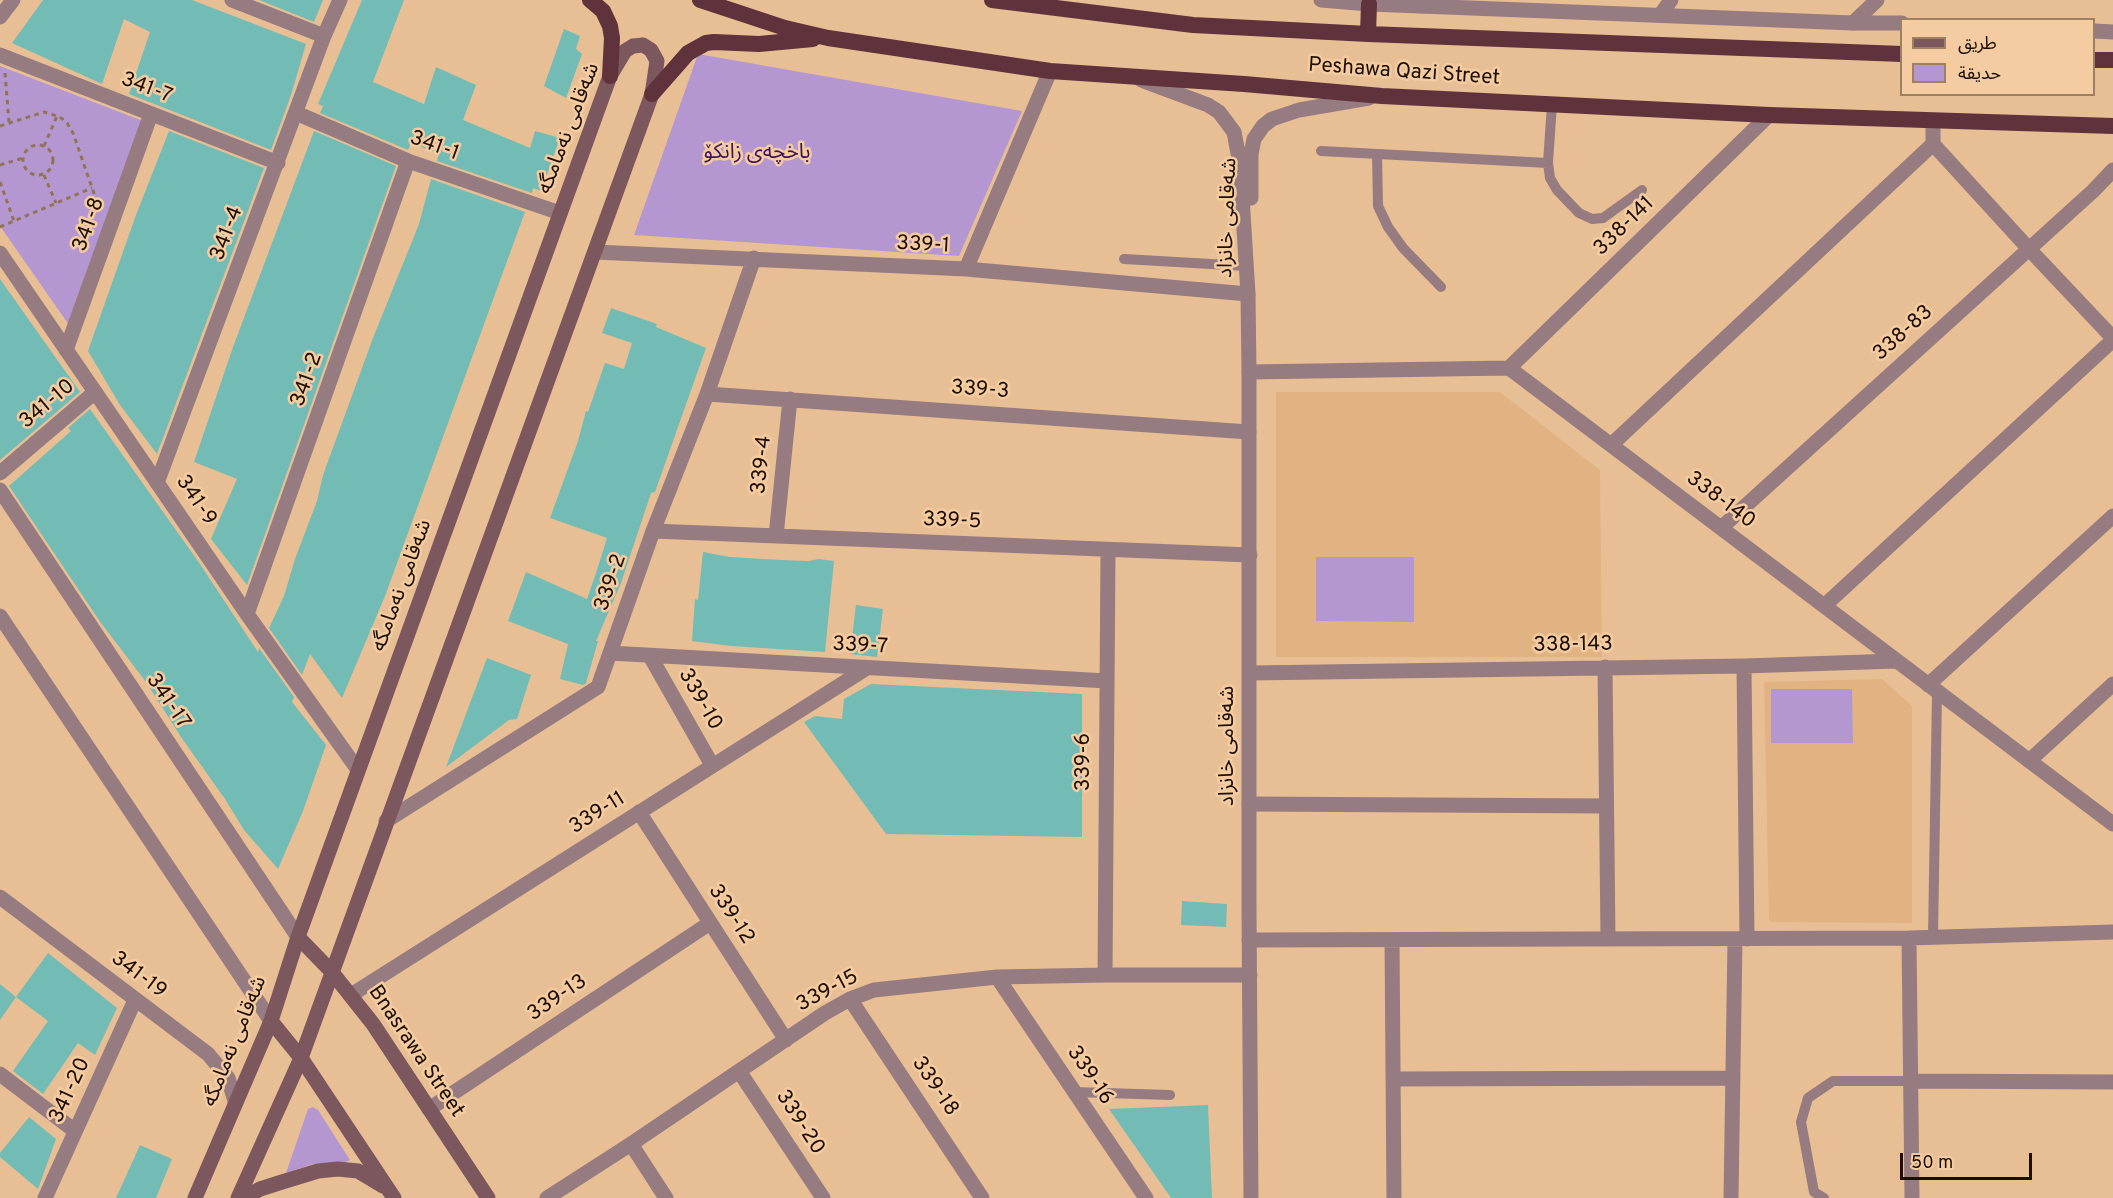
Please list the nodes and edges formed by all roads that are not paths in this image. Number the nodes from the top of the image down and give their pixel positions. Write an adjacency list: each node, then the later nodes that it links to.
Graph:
1 (13, 0): 16 (street)
2 (232, 0): 22 (street)
3 (340, 0): 22 (street, 341-4)
4 (590, 0): 29 (highway)
5 (700, 0): 23 (highway, Peshawa Qazi Street)
6 (992, 0): 10 (highway, Peshawa Qazi Street)
7 (1321, 0): 12 (street)
8 (1671, 0): 15 (street)
9 (1877, 0): 17 (street)
10 (1012, 1): 21 (highway, Peshawa Qazi Street)
11 (1444, 3): 12 (street); 13 (street)
12 (1369, 4): 21 (highway)
13 (1478, 4): 14 (street)
14 (1498, 4): 15 (street)
15 (1661, 14): 17 (street)
16 (0, 17)
17 (1853, 23): 18 (street)
18 (1900, 23)
19 (2095, 31): 20 (street)
20 (2113, 32)
21 (1368, 34): 24 (highway, Peshawa Qazi Street)
22 (324, 36): 34 (street, 341-4)
23 (828, 38): 28 (highway, Peshawa Qazi Street); 31 (highway)
24 (1900, 54)
25 (2, 56): 35 (street, 341-7)
26 (2095, 60): 27 (highway)
27 (2113, 60)
28 (1050, 71): 30 (highway, Peshawa Qazi Street); 54 (street)
29 (610, 76): 31 (main road, شەقامی نەمامگە); 47 (main road, شەقامی نەمامگە)
30 (1130, 76): 32 (highway, Peshawa Qazi Street); 53 (street, شەقامی خانزاد)
31 (652, 94): 49 (main road, شەقامی نەمامگە)
32 (1382, 96): 33 (highway, Peshawa Qazi Street); 56 (street, شەقامی خانزاد)
33 (1552, 104): 36 (highway, Peshawa Qazi Street); 44 (lane)
34 (296, 113): 42 (street, 341-1); 43 (street, 341-4)
35 (151, 114): 43 (street, 341-7); 58 (street, 341-8)
36 (1769, 115): 37 (highway, Peshawa Qazi Street); 59 (street, 338-141)
37 (1933, 122): 38 (highway, Peshawa Qazi Street); 39 (street)
38 (2113, 126)
39 (1934, 144): 48 (street); 65 (street)
40 (1321, 150): 41 (lane)
41 (1377, 154): 44 (lane); 55 (lane)
42 (408, 161): 47 (street, 341-1); 76 (street, 341-2)
43 (278, 162): 67 (street, 341-4)
44 (1548, 163): 46 (lane)
45 (2113, 170): 48 (street, 338-83)
46 (1642, 190)
47 (561, 213): 90 (main road, شەقامی نەمامگە)
48 (2029, 249): 57 (street); 70 (street, 338-83)
49 (595, 252): 51 (street, 339-1); 94 (main road, شەقامی نەمامگە)
50 (0, 253): 58 (street, 341-9)
51 (754, 258): 54 (street, 339-1); 62 (street, 339-2)
52 (1124, 259): 53 (lane)
53 (1246, 266): 56 (street, شەقامی خانزاد)
54 (966, 269): 56 (street, 339-1)
55 (1441, 287)
56 (1248, 294): 60 (street, شەقامی خانزاد)
57 (2113, 339): 75 (street)
58 (66, 350): 61 (street, 341-9)
59 (1509, 368): 60 (street); 65 (street, 338-140)
60 (1250, 372): 64 (street, شەقامی خانزاد)
61 (95, 392): 66 (street, 341-10); 67 (street, 341-9)
62 (707, 394): 63 (street, 339-3); 71 (street, 339-2)
63 (790, 399): 64 (street, 339-3); 72 (street, 339-4)
64 (1249, 432): 74 (street, شەقامی خانزاد)
65 (1611, 445): 70 (street, 338-140)
66 (0, 473)
67 (157, 483): 76 (street, 341-9)
68 (0, 490): 99 (street, 341-17)
69 (2113, 516): 87 (street)
70 (1721, 528): 75 (street, 338-140)
71 (653, 531): 72 (street, 339-5); 78 (street, 339-2)
72 (777, 536): 73 (street, 339-5)
73 (1108, 550): 74 (street, 339-5); 85 (street, 339-6)
74 (1250, 555): 84 (street, شەقامی خانزاد)
75 (1824, 606): 80 (street, 338-140)
76 (247, 614): 90 (street, 341-9)
77 (0, 616): 113 (street)
78 (610, 653): 79 (street, 339-7); 94 (street, 339-2)
79 (650, 656): 83 (street, 339-7); 89 (street, 339-10)
80 (1897, 661): 81 (street, 338-143); 87 (street, 338-140)
81 (1744, 666): 82 (street, 338-143); 103 (street)
82 (1605, 667): 84 (street, 338-143); 92 (street)
83 (867, 668): 85 (street, 339-7); 89 (street, 339-11)
84 (1250, 673): 91 (street, شەقامی خانزاد)
85 (1107, 681): 107 (street, 339-6)
86 (2113, 684): 88 (street)
87 (1933, 689): 88 (street, 338-140); 100 (lane)
88 (2029, 760): 95 (street, 338-140)
89 (712, 765): 93 (street, 339-11)
90 (358, 770): 99 (main road, شەقامی نەمامگە)
91 (1249, 804): 92 (street); 104 (street, شەقامی خانزاد)
92 (1606, 806): 102 (street)
93 (639, 812): 97 (street, 339-12); 110 (street, 339-11)
94 (386, 821): 106 (main road, شەقامی نەمامگە)
95 (2113, 825)
96 (0, 897): 112 (street, 341-19)
97 (710, 923): 114 (street, 339-12); 125 (street, 339-13)
98 (2113, 932): 100 (street)
99 (298, 937): 106 (main road, Bnasrawa Street); 113 (main road, شەقامی نەمامگە)
100 (1933, 937): 101 (street)
101 (1909, 938): 103 (street); 120 (street)
102 (1608, 939): 103 (street); 105 (street)
103 (1741, 939): 118 (street)
104 (1249, 940): 105 (street); 108 (street, شەقامی خانزاد)
105 (1392, 940): 119 (street)
106 (332, 971): 110 (main road, Bnasrawa Street); 115 (main road, شەقامی نەمامگە)
107 (1105, 975): 108 (street, 339-15); 109 (street, 339-15)
108 (1250, 975): 139 (street, شەقامی خانزاد)
109 (997, 977): 111 (street, 339-15); 122 (street, 339-16)
110 (351, 995): 125 (main road, Bnasrawa Street)
111 (850, 999): 114 (street, 339-15); 137 (street, 339-18)
112 (135, 1000): 124 (street, 341-19); 126 (street, 341-20)
113 (271, 1021): 115 (main road); 124 (main road, شەقامی نەمامگە)
114 (786, 1040): 116 (street, 339-15)
115 (301, 1058): 128 (main road); 131 (main road, شەقامی نەمامگە)
116 (739, 1071): 127 (street, 339-15); 136 (street, 339-20)
117 (0, 1074): 126 (street)
118 (1733, 1078): 119 (street); 141 (street)
119 (1393, 1079): 140 (street)
120 (1910, 1081): 121 (street); 142 (lane); 143 (street)
121 (2113, 1082)
122 (1074, 1092): 123 (lane); 138 (street, 339-16)
123 (1170, 1095)
124 (235, 1101): 130 (main road, شەقامی نەمامگە)
125 (429, 1109): 133 (main road, Bnasrawa Street)
126 (75, 1131): 129 (street, 341-20)
127 (631, 1144): 134 (street, 339-15); 135 (street)
128 (391, 1194): 132 (main road)
129 (45, 1198)
130 (195, 1198)
131 (238, 1198)
132 (245, 1198)
133 (488, 1198)
134 (547, 1198)
135 (666, 1198)
136 (823, 1198)
137 (982, 1198)
138 (1146, 1198)
139 (1251, 1198)
140 (1394, 1198)
141 (1731, 1198)
142 (1824, 1198)
143 (1912, 1198)

